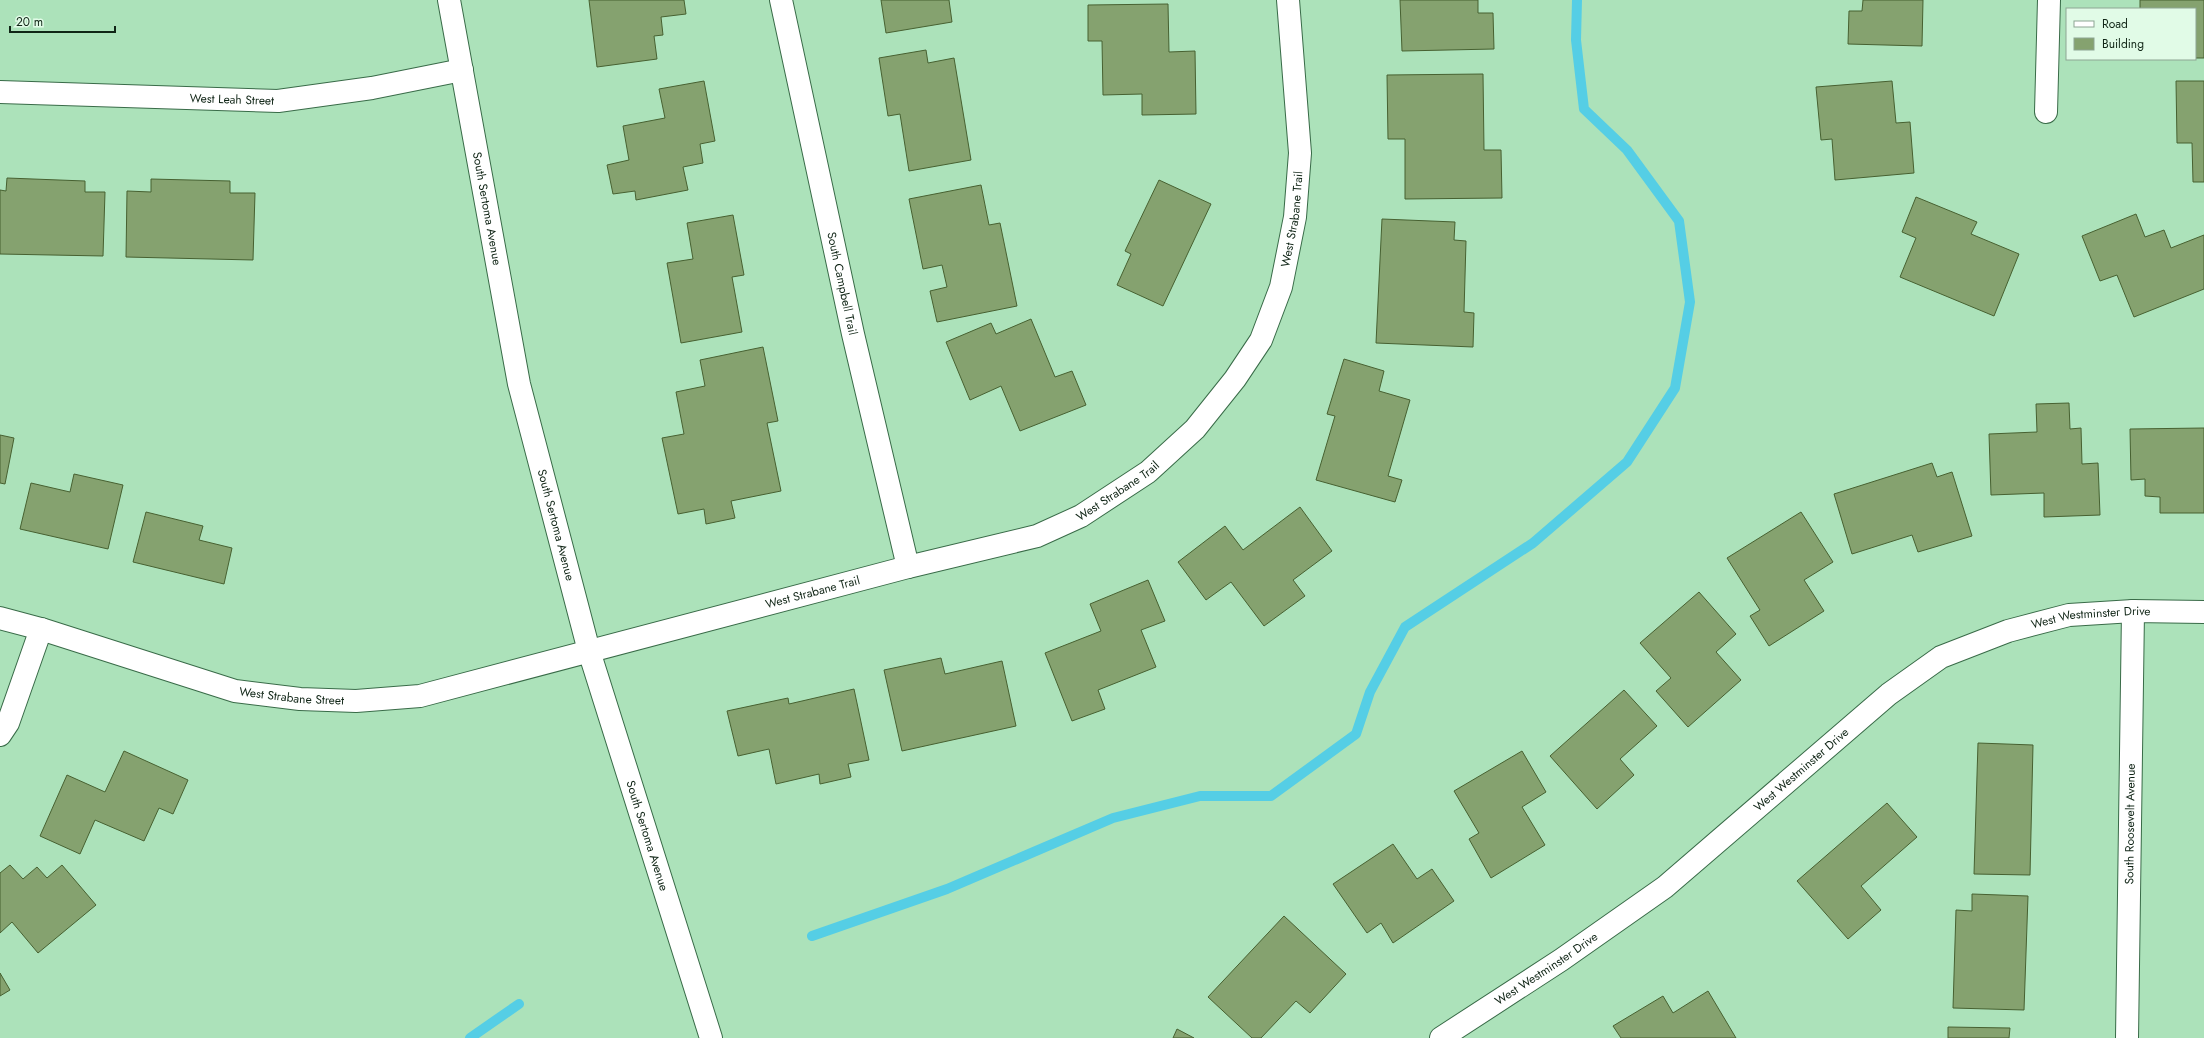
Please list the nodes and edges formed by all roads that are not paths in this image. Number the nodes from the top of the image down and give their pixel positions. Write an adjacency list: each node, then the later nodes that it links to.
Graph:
1 (450, 0): 5 (street, South Sertoma Avenue)
2 (781, 0): 8 (street, South Campbell Trail)
3 (1288, 0): 8 (street, West Strabane Trail)
4 (2049, 0): 7 (street)
5 (462, 70): 6 (street, West Leah Street); 13 (street, South Sertoma Avenue)
6 (0, 92)
7 (2046, 112)
8 (908, 567): 13 (street, West Strabane Trail)
9 (2133, 611): 10 (street, West Westminster Drive); 16 (street, West Westminster Drive); 17 (street, South Roosevelt Avenue)
10 (2204, 612)
11 (0, 618): 12 (street, West Strabane Street)
12 (41, 629): 13 (street, West Strabane Street); 14 (street)
13 (589, 651): 15 (street, South Sertoma Avenue)
14 (0, 735)
15 (711, 1038)
16 (1441, 1038)
17 (2127, 1038)

